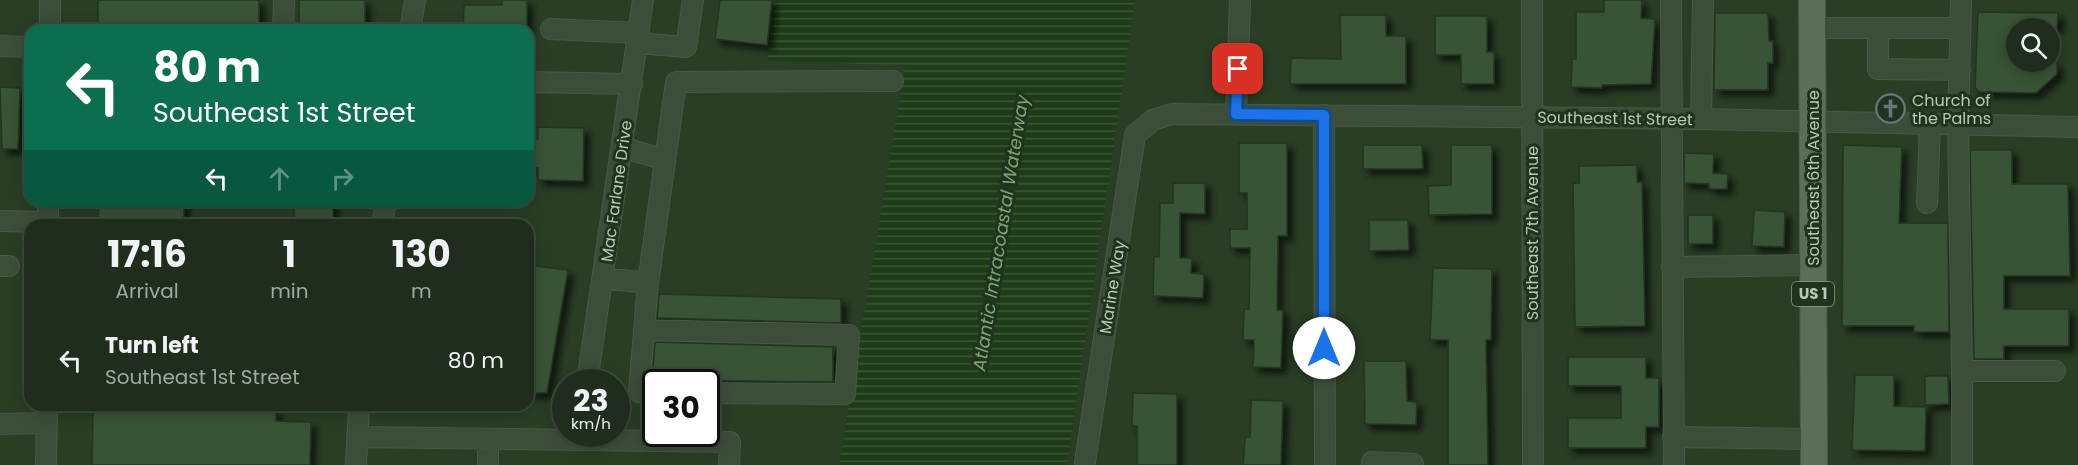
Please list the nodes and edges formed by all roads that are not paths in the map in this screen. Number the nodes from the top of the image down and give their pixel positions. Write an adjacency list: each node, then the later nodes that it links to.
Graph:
1 (50, 0): 12 (street)
2 (284, 0): 13 (street)
3 (415, 0): 14 (street)
4 (643, 0): 19 (street, Mac Farlane Drive)
5 (693, 0): 19 (street)
6 (1240, 0): 26 (street)
7 (1532, 0): 28 (street, Southeast 7th Avenue)
8 (1671, 0): 29 (street)
9 (1703, 0): 30 (street)
10 (1812, 0): 15 (main road, Southeast 6th Avenue / US 1)
11 (1961, 0): 17 (street)
12 (50, 24)
13 (283, 24)
14 (411, 24)
15 (1812, 28): 16 (street); 32 (main road, Southeast 6th Avenue / US 1)
16 (1878, 28): 17 (street); 22 (street)
17 (1960, 28): 22 (street)
18 (551, 29): 19 (street)
19 (638, 38): 25 (street, Mac Farlane Drive)
20 (0, 46): 21 (street)
21 (24, 47)
22 (1960, 70): 34 (street)
23 (893, 81): 37 (street)
24 (534, 82): 25 (street)
25 (632, 84): 36 (street, Mac Farlane Drive)
26 (1236, 114): 27 (street, Southeast 1st Street); 31 (street, Southeast 1st Street)
27 (1324, 115): 28 (street, Southeast 1st Street); 64 (street)
28 (1532, 117): 29 (street, Southeast 1st Street); 66 (street, Southeast 7th Avenue)
29 (1671, 119): 30 (street, Southeast 1st Street); 42 (street)
30 (1701, 119): 32 (street, Southeast 1st Street)
31 (1153, 120): 58 (street, Marine Way)
32 (1813, 123): 33 (street, Southeast 1st Street); 41 (main road, Southeast 6th Avenue / US 1)
33 (1929, 126): 34 (street, Southeast 1st Street); 38 (street)
34 (1959, 126): 35 (street, Southeast 1st Street); 47 (street)
35 (2078, 127)
36 (622, 147): 37 (street); 43 (street, Mac Farlane Drive)
37 (665, 160): 44 (street)
38 (1927, 203)
39 (0, 221): 40 (street)
40 (24, 222)
41 (1813, 266): 42 (street); 57 (main road, Southeast 6th Avenue / US 1)
42 (1672, 267): 55 (street)
43 (603, 278): 44 (street); 46 (street, Mac Farlane Drive)
44 (648, 283): 45 (street)
45 (644, 330): 49 (street); 50 (street)
46 (589, 369)
47 (1962, 370): 48 (street); 69 (street)
48 (2055, 371)
49 (642, 392)
50 (720, 393)
51 (359, 411): 54 (street)
52 (47, 414): 53 (street); 60 (street)
53 (0, 424)
54 (357, 437): 56 (street); 61 (street)
55 (1673, 437): 57 (street); 67 (street)
56 (488, 439): 62 (street); 63 (street)
57 (1814, 439): 68 (main road, Southeast 6th Avenue / US 1)
58 (1085, 462)
59 (1413, 464): 65 (street)
60 (46, 465)
61 (356, 465)
62 (488, 465)
63 (729, 465)
64 (1325, 465)
65 (1372, 465)
66 (1533, 465)
67 (1674, 465)
68 (1814, 465)
69 (1962, 465)

